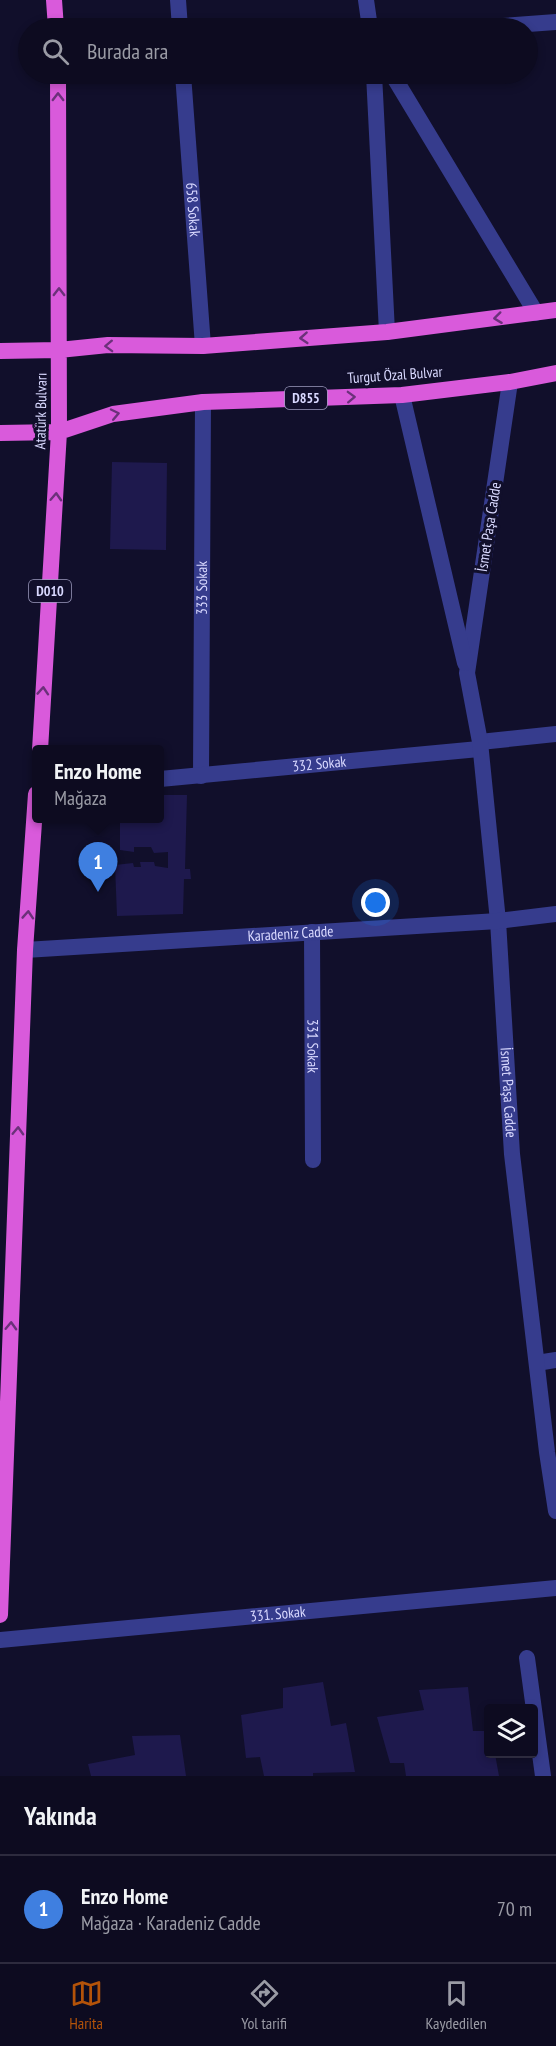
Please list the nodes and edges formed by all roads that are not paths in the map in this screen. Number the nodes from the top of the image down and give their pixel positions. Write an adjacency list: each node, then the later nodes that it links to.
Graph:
1 (54, 0): 4 (highway)
2 (178, 0): 5 (street)
3 (366, 0): 6 (street)
4 (55, 18)
5 (179, 18)
6 (369, 18)
7 (556, 22): 8 (street)
8 (538, 23)
9 (57, 84): 17 (highway, Atatürk Bulvarı / D010, one-way to 9)
10 (184, 84): 16 (street, 658 Sokak)
11 (375, 84): 15 (street)
12 (398, 84): 14 (street)
13 (556, 310): 14 (highway)
14 (536, 313): 15 (highway, one-way to 15)
15 (387, 332): 16 (highway, one-way to 16)
16 (203, 346): 17 (highway, one-way to 17)
17 (60, 350): 18 (highway); 23 (highway, Atatürk Bulvarı / D010)
18 (0, 351)
19 (556, 373): 20 (highway, Turgut Özal Bulvar / D855)
20 (510, 382): 21 (highway, Turgut Özal Bulvar / D855); 25 (street, İsmet Paşa Cadde)
21 (402, 395): 22 (highway, Turgut Özal Bulvar / D855, one-way to 21); 25 (street, İsmet Paşa Cadde)
22 (203, 402): 23 (highway, Turgut Özal Bulvar / D855, one-way to 22); 29 (street, 333 Sokak)
23 (59, 432): 24 (highway, Turgut Özal Bulvar); 27 (highway, Atatürk Bulvarı / D010, one-way to 23)
24 (0, 433)
25 (467, 673): 28 (street, İsmet Paşa Cadde)
26 (556, 734): 28 (street, 332 Sokak)
27 (39, 745)
28 (479, 745): 29 (street, 332 Sokak); 33 (street, İsmet Paşa Cadde)
29 (201, 776): 30 (street, 332 Sokak)
30 (164, 779)
31 (34, 823): 35 (highway, one-way to 31)
32 (556, 914): 33 (street, Karadeniz Cadde)
33 (498, 921): 34 (street, Karadeniz Cadde); 38 (street, İsmet Paşa Cadde)
34 (312, 932): 35 (street, Karadeniz Cadde); 36 (street, 331 Sokak)
35 (25, 950): 41 (highway, one-way to 35)
36 (313, 1160)
37 (556, 1360): 38 (street)
38 (537, 1363): 39 (street, İsmet Paşa Cadde)
39 (556, 1511)
40 (556, 1588): 42 (street, 331. Sokak)
41 (0, 1615)
42 (0, 1640)
43 (527, 1658): 44 (street)
44 (543, 1776)

